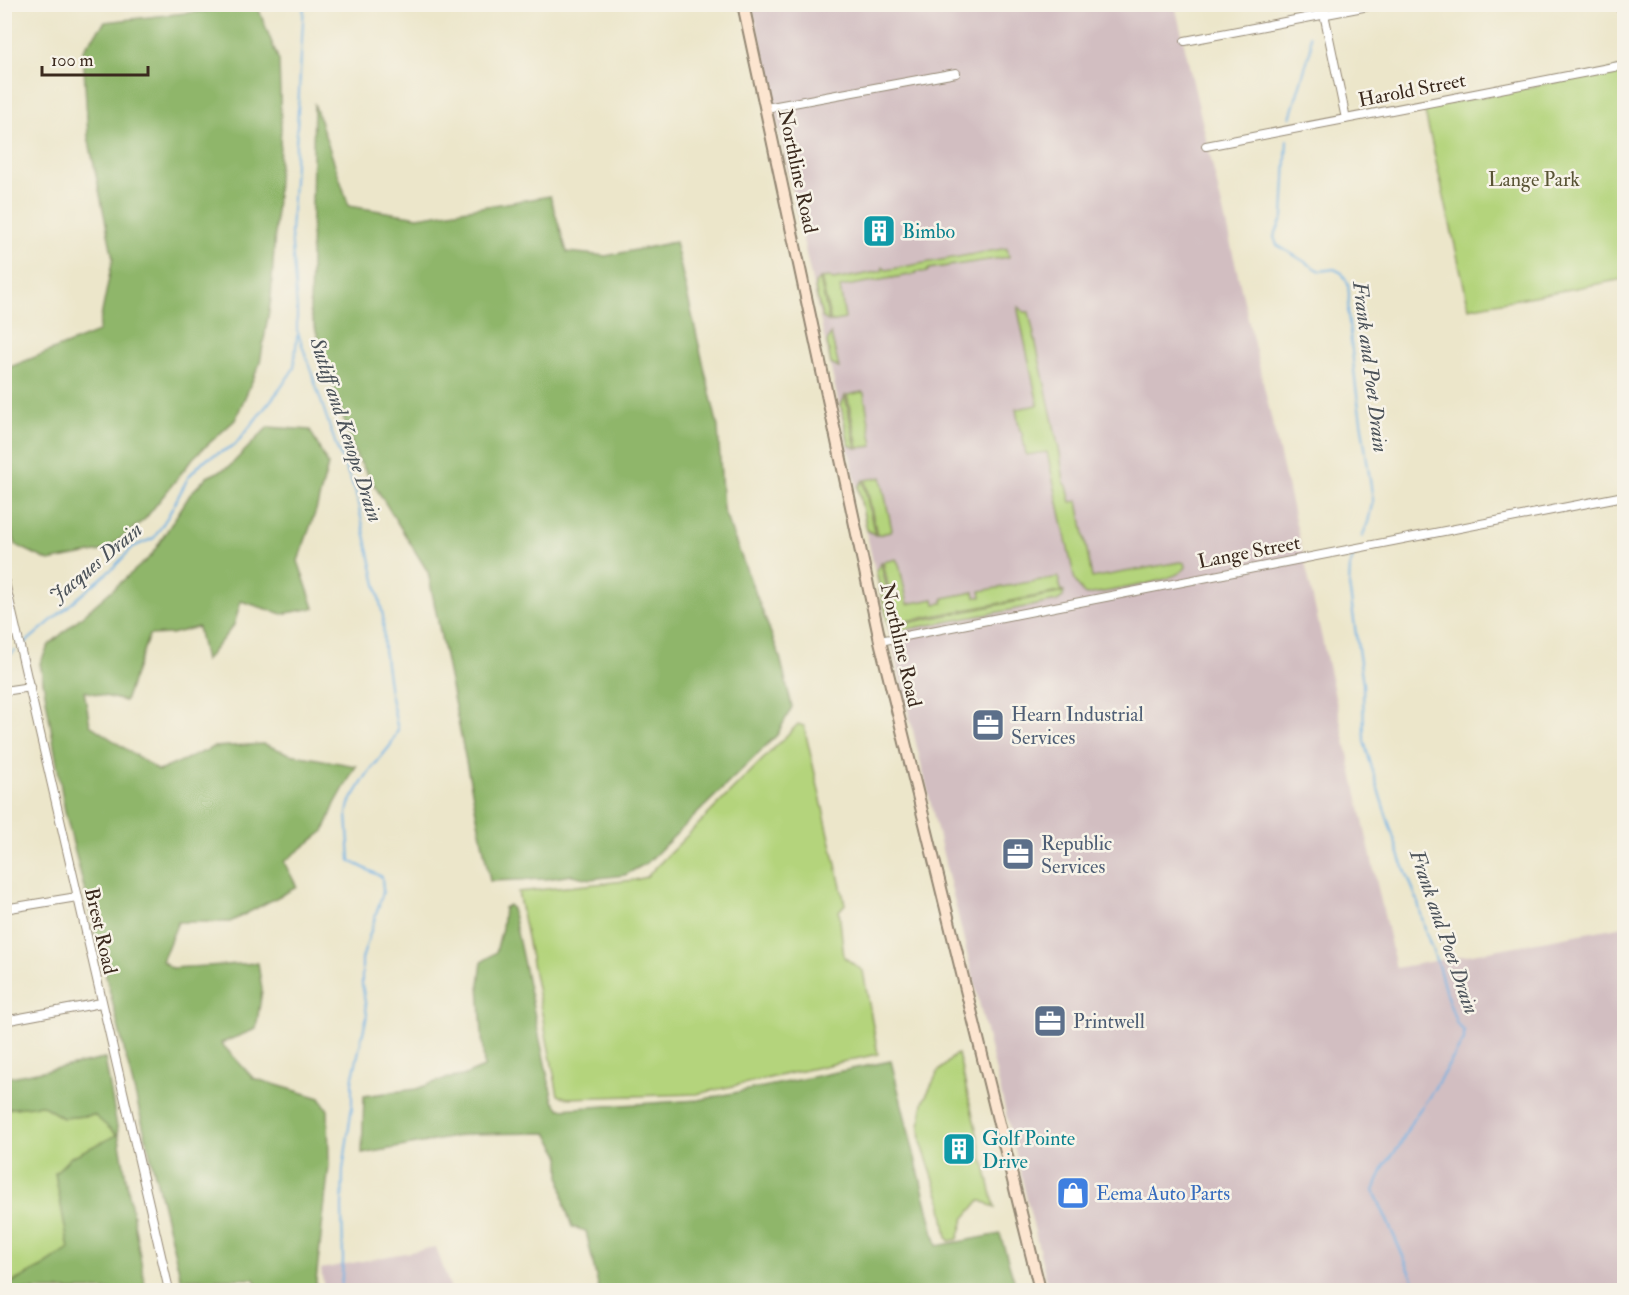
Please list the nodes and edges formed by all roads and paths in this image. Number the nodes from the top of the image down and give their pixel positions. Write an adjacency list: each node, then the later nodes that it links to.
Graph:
1 (743, 4): 10 (main road, Northline Road)
2 (1322, 4): 5 (street)
3 (1379, 4): 5 (street)
4 (1620, 4): 6 (street)
5 (1324, 15): 7 (street); 11 (street)
6 (1624, 23)
7 (1185, 41)
8 (1624, 65): 11 (street, Harold Street)
9 (956, 73): 10 (street)
10 (766, 108): 15 (main road, Northline Road)
11 (1346, 119): 12 (street, Harold Street)
12 (1206, 146)
13 (1624, 496): 15 (street, Lange Street)
14 (4, 578): 16 (street, Brest Road)
15 (880, 640): 23 (main road, Northline Road)
16 (30, 687): 17 (street); 18 (street, Brest Road)
17 (4, 691)
18 (76, 897): 19 (street); 20 (street, Brest Road)
19 (4, 909)
20 (101, 1004): 21 (street); 22 (street, Brest Road)
21 (4, 1021)
22 (169, 1290)
23 (1041, 1290)

